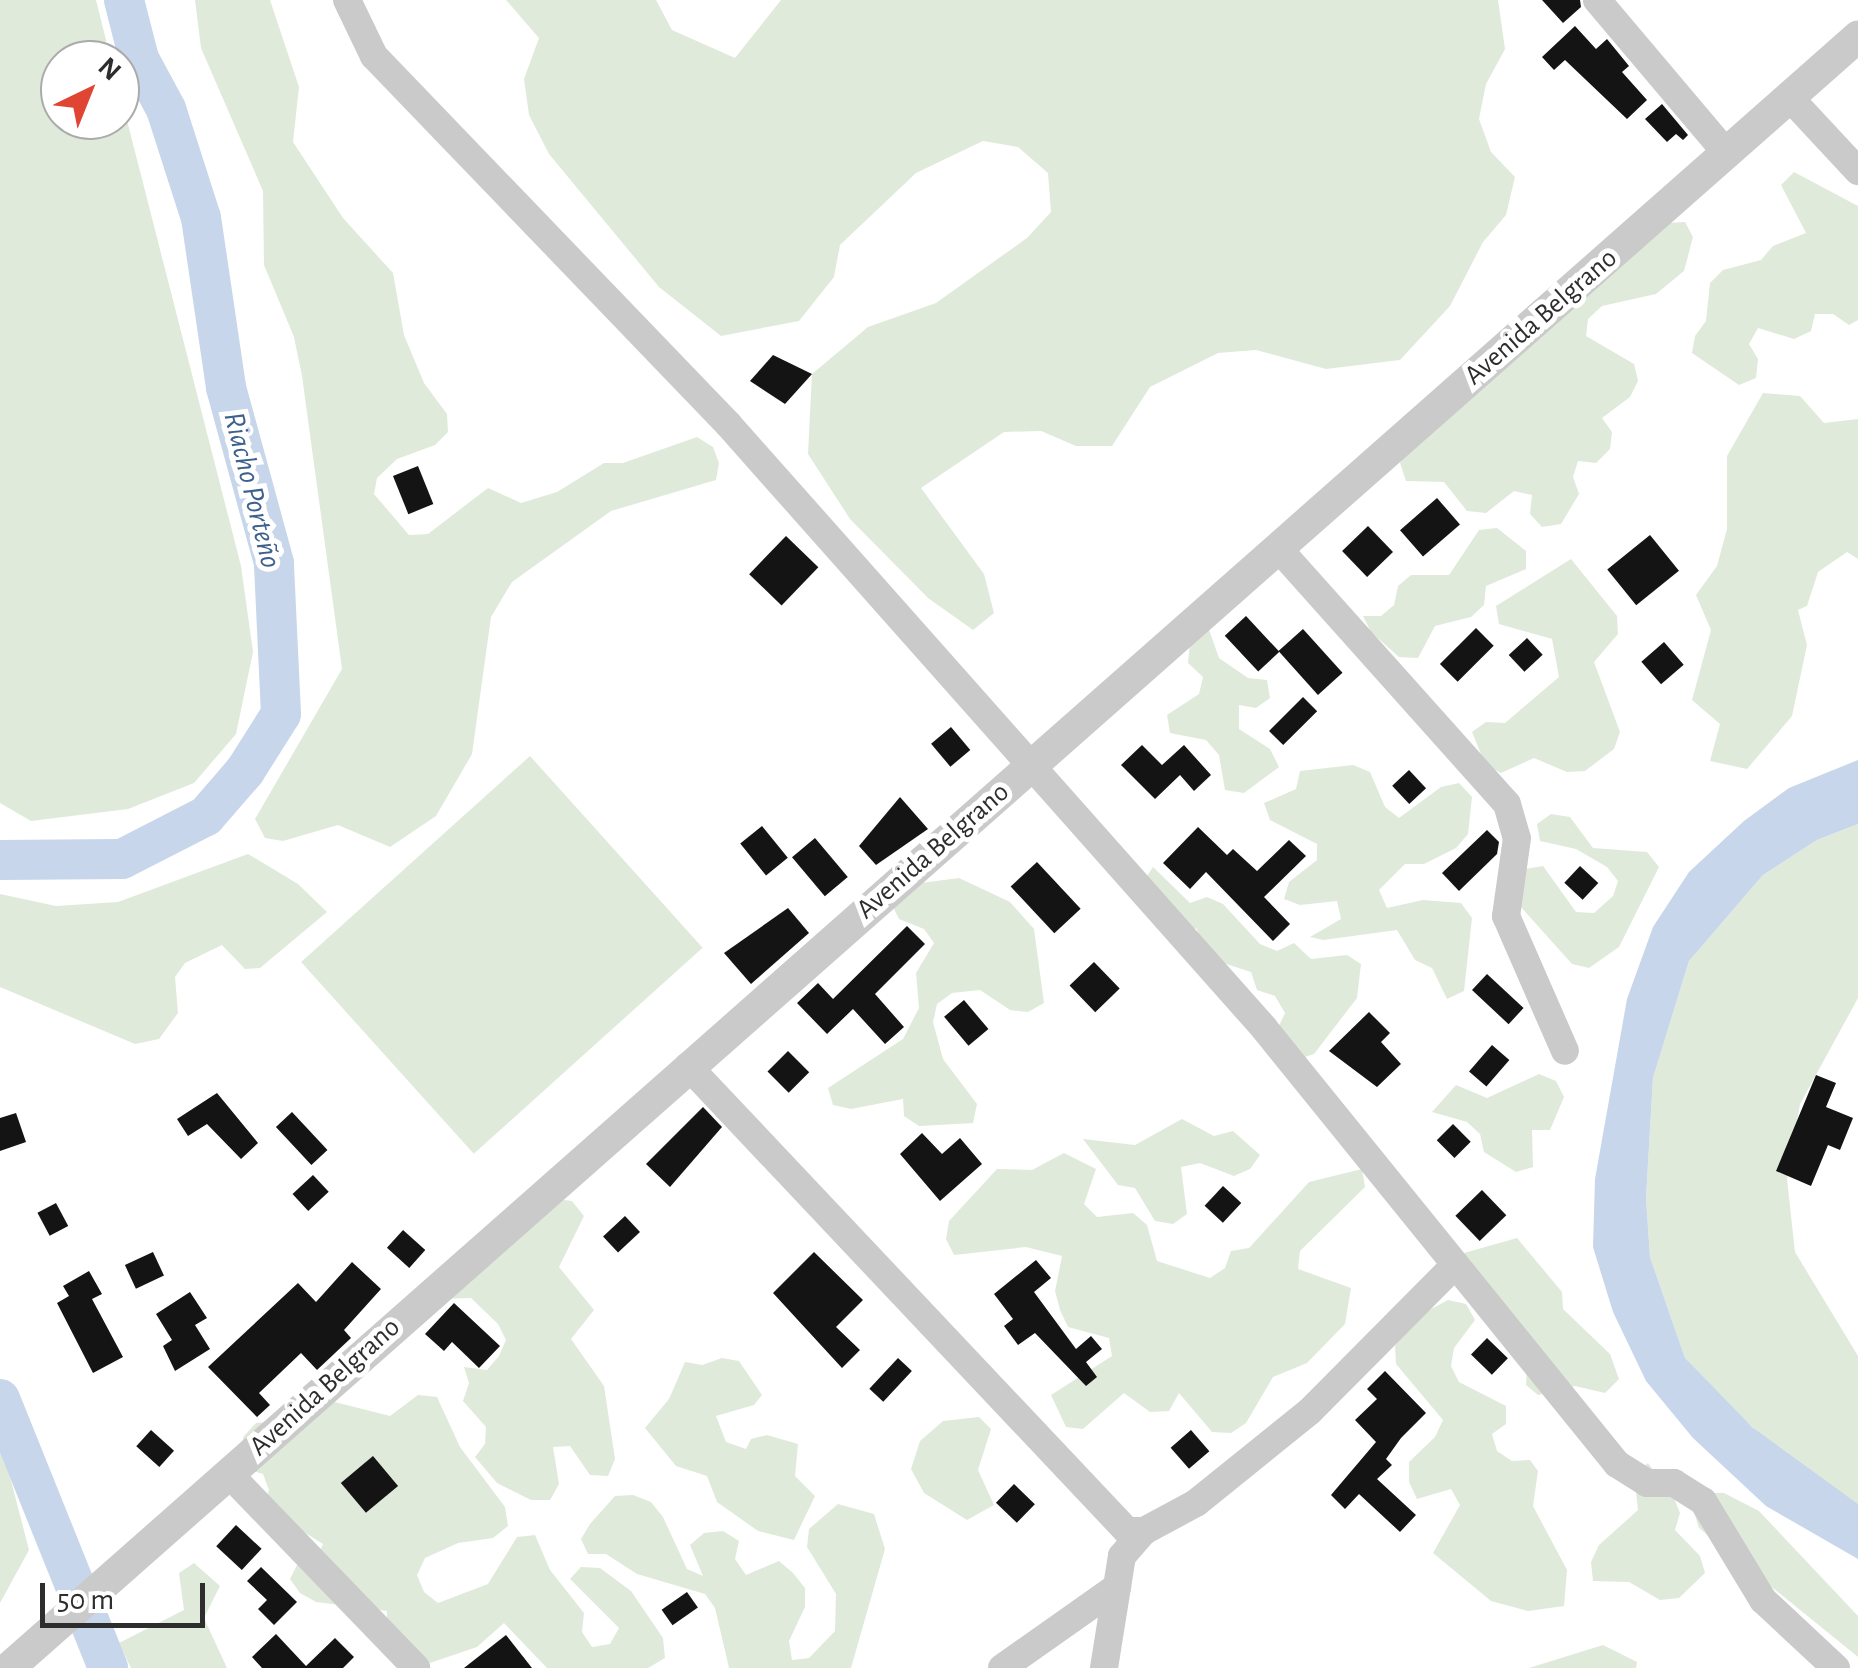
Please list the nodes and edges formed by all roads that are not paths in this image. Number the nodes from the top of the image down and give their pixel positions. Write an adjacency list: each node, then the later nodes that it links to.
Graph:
1 (347, 0): 8 (street)
2 (1597, 0): 5 (street)
3 (1858, 36): 4 (street, Avenida Belgrano)
4 (1790, 98): 5 (street, Avenida Belgrano); 6 (street)
5 (1727, 154): 7 (street, Avenida Belgrano)
6 (1858, 171)
7 (1278, 548): 8 (street, Avenida Belgrano); 9 (street)
8 (1029, 766): 10 (street, Avenida Belgrano); 11 (street)
9 (1566, 1051)
10 (688, 1066): 12 (street, Avenida Belgrano); 13 (street)
11 (1453, 1267): 13 (street); 19 (street)
12 (228, 1474): 15 (street, Avenida Belgrano); 16 (street)
13 (1144, 1532): 14 (street)
14 (1117, 1587): 17 (street); 18 (street)
15 (14, 1664)
16 (416, 1668)
17 (1002, 1668)
18 (1104, 1668)
19 (1836, 1668)

